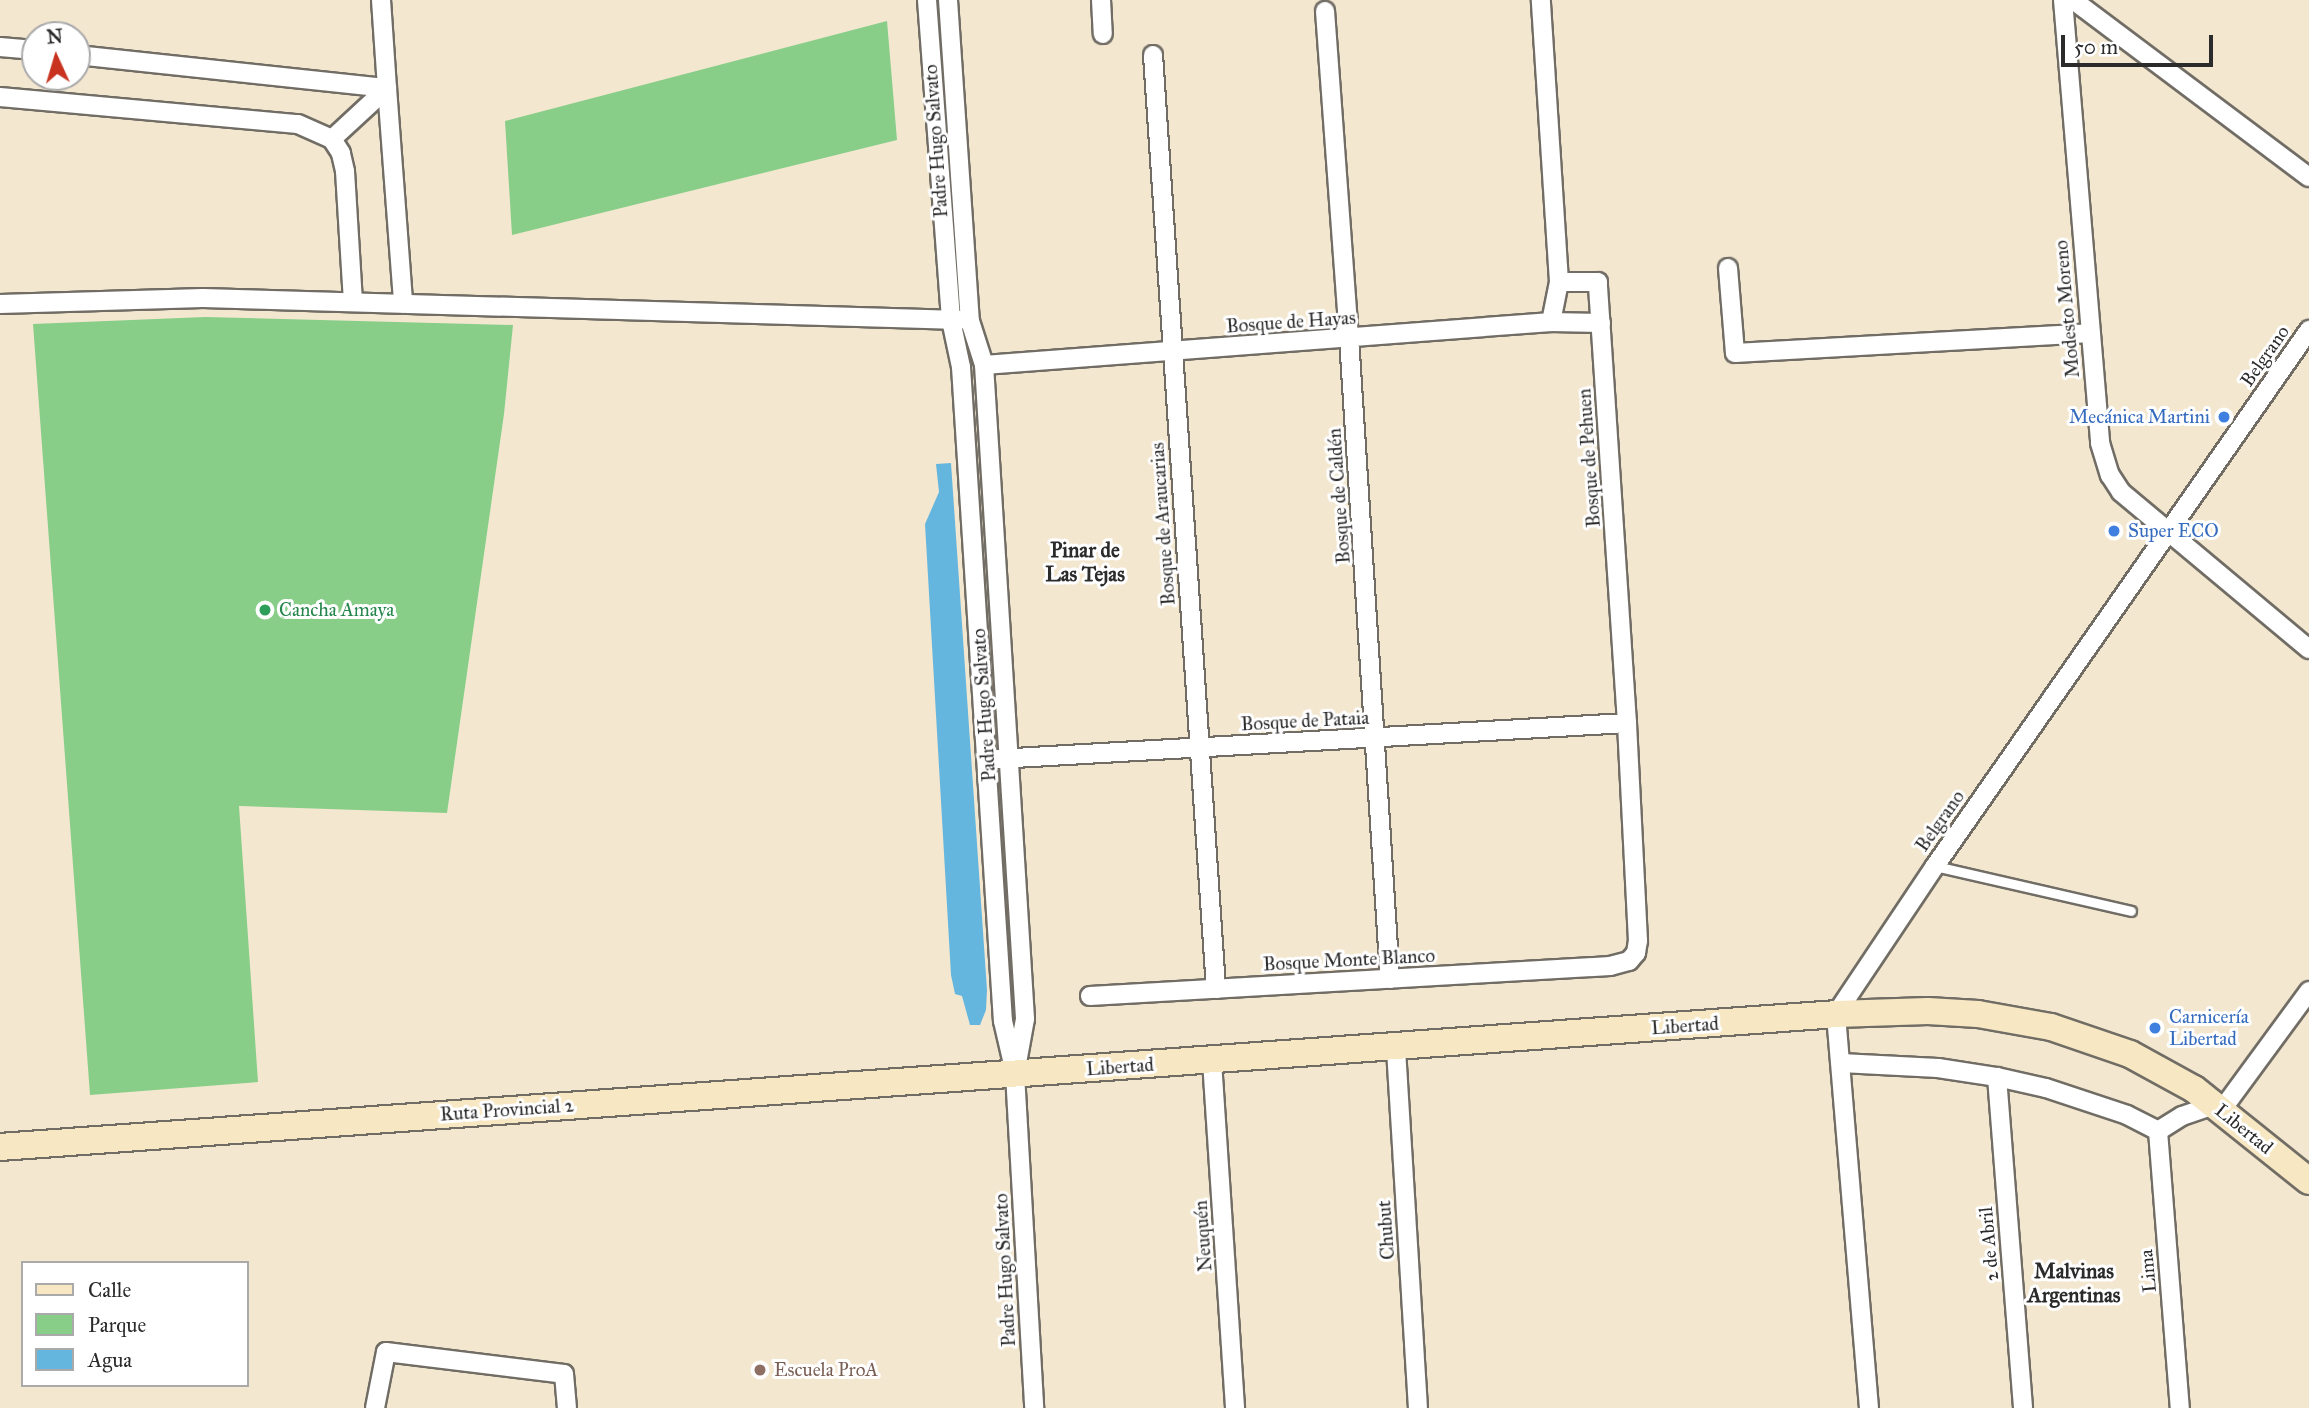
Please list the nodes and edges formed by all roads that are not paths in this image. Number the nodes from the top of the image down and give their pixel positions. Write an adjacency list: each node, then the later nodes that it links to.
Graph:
1 (381, 0): 14 (street)
2 (927, 0): 23 (street, Padre Hugo Salvato)
3 (948, 0): 24 (street, Padre Hugo Salvato)
4 (1101, 0): 9 (street)
5 (1541, 0): 19 (street)
6 (2063, 0): 28 (street, Modesto Moreno)
7 (2073, 0): 17 (street)
8 (1325, 11): 29 (street, Bosque de Caldén)
9 (1103, 34)
10 (0, 47): 11 (street)
11 (21, 49)
12 (1153, 55): 30 (street, Bosque de Araucarias)
13 (91, 56): 14 (street)
14 (387, 88): 16 (street); 21 (street)
15 (0, 97): 16 (street)
16 (332, 139): 20 (street)
17 (2309, 177)
18 (1728, 268): 28 (street)
19 (1559, 282): 25 (street); 26 (street, Bosque de Pehuen)
20 (353, 302): 21 (street); 22 (street)
21 (403, 303): 23 (street)
22 (0, 304)
23 (951, 320): 24 (street); 38 (street, Padre Hugo Salvato)
24 (970, 321): 31 (street, Padre Hugo Salvato)
25 (1551, 322): 26 (street, Bosque de Hayas); 29 (street, Bosque de Hayas)
26 (1601, 323): 34 (street, Bosque de Pehuen)
27 (2309, 330): 32 (street, Belgrano)
28 (2090, 333): 32 (street, Modesto Moreno)
29 (1349, 338): 30 (street, Bosque de Hayas); 35 (street, Bosque de Caldén)
30 (1172, 352): 31 (street, Bosque de Hayas); 36 (street, Bosque de Araucarias)
31 (984, 365): 37 (street, Padre Hugo Salvato)
32 (2167, 530): 33 (street, Modesto Moreno); 39 (street, Belgrano)
33 (2309, 649)
34 (1627, 723): 35 (street, Bosque de Pataia); 41 (street, Bosque de Pehuen)
35 (1376, 738): 36 (street, Bosque de Pataia); 42 (street, Bosque de Caldén)
36 (1199, 748): 37 (street, Bosque de Pataia); 43 (street, Bosque de Araucarias)
37 (1008, 758): 38 (street, Bosque de Pataia); 50 (street, Padre Hugo Salvato)
38 (986, 760): 50 (street, Padre Hugo Salvato)
39 (1935, 866): 40 (lane); 46 (street, Belgrano)
40 (2131, 911)
41 (1610, 966): 42 (street, Bosque Monte Blanco)
42 (1390, 979): 43 (street, Bosque Monte Blanco)
43 (1216, 989): 45 (street, Bosque Monte Blanco)
44 (2309, 991): 52 (street)
45 (1090, 996)
46 (1836, 1014): 47 (main road, Libertad); 49 (street); 52 (main road, Libertad)
47 (1395, 1049): 48 (main road, Libertad); 60 (street, Chubut)
48 (1212, 1061): 50 (main road, Libertad); 59 (street, Neuquén)
49 (1841, 1063): 51 (street); 61 (street)
50 (1015, 1074): 54 (main road, Ruta Provincial 2); 58 (street, Padre Hugo Salvato)
51 (1997, 1077): 53 (street); 62 (street, 2 de Abril)
52 (2218, 1108): 53 (street); 55 (main road, Libertad)
53 (2158, 1132): 63 (street, Lima)
54 (0, 1147)
55 (2309, 1181)
56 (375, 1408): 57 (street)
57 (567, 1408)
58 (1034, 1408)
59 (1235, 1408)
60 (1418, 1408)
61 (1869, 1408)
62 (2023, 1408)
63 (2180, 1408)

